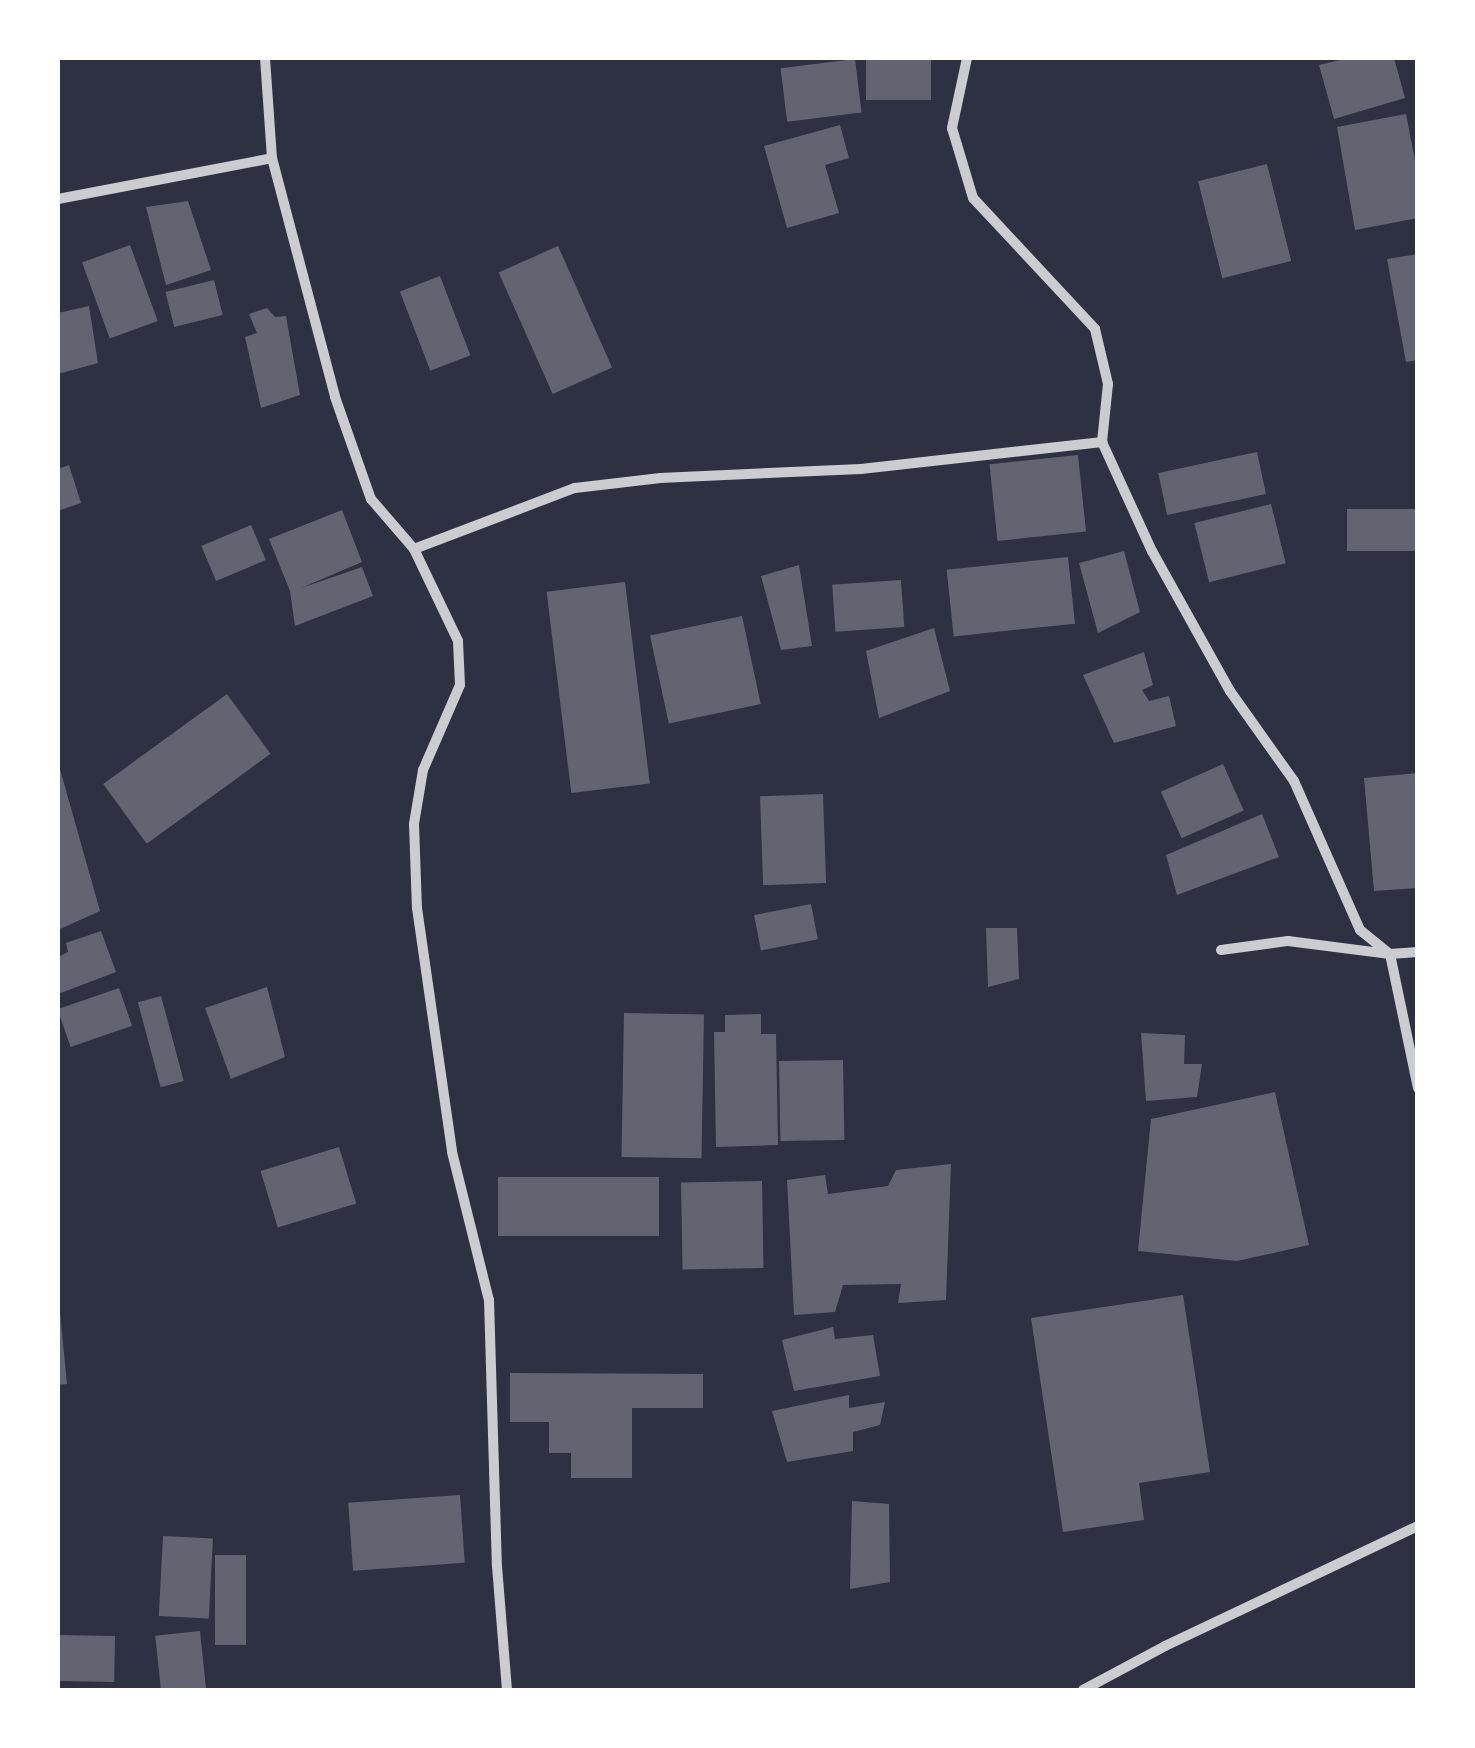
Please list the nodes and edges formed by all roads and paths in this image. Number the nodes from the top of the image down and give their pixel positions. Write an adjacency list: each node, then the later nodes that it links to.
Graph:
1 (265, 58): 3 (street)
2 (966, 58): 5 (street)
3 (272, 158): 4 (street); 6 (street)
4 (58, 199)
5 (1102, 442): 6 (street); 9 (street)
6 (414, 549): 12 (street)
7 (1221, 950): 9 (street)
8 (1418, 952): 9 (street)
9 (1390, 954): 10 (street)
10 (1418, 1088)
11 (1418, 1526): 13 (street)
12 (506, 1690)
13 (1083, 1690)

